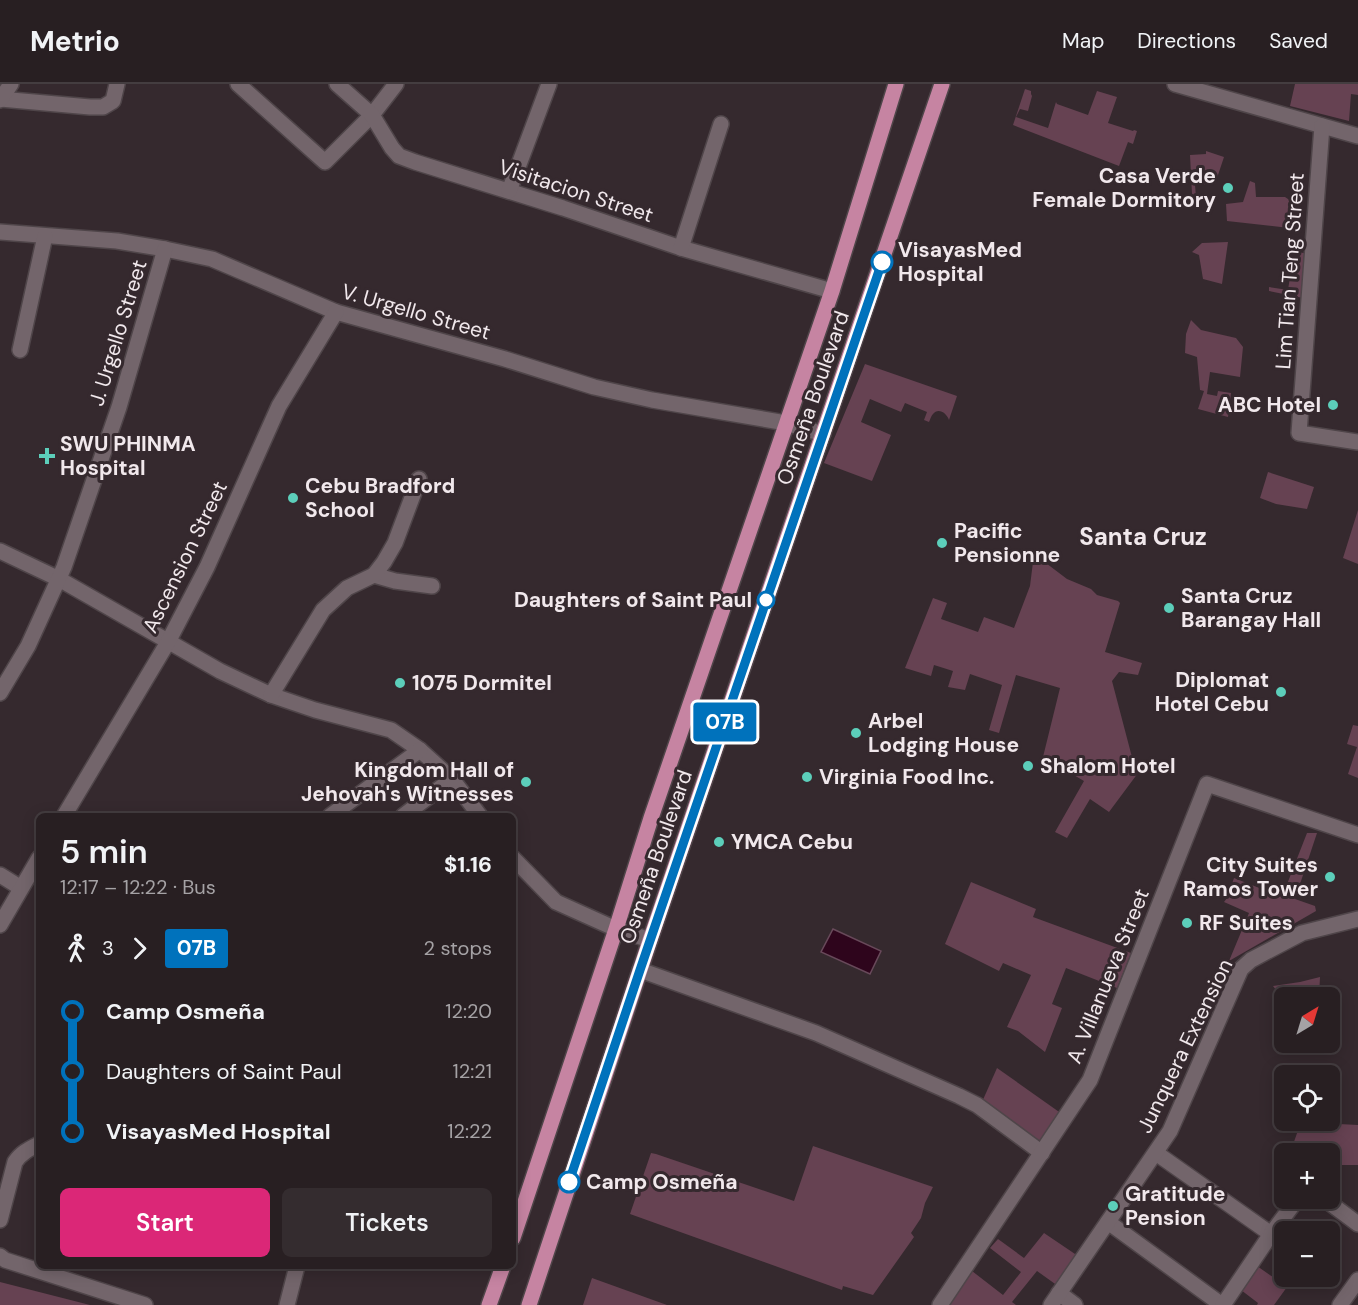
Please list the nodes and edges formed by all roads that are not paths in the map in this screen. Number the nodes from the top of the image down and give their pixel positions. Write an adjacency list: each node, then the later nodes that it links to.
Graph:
1 (11, 84): 10 (street)
2 (117, 84): 10 (street)
3 (238, 84): 11 (street)
4 (338, 84): 11 (street, Visitacion Street)
5 (396, 84): 11 (street)
6 (549, 84): 15 (street)
7 (896, 84): 20 (main road, Osmeña Boulevard)
8 (942, 84): 24 (main road, Osmeña Boulevard)
9 (1175, 84): 13 (street)
10 (0, 100)
11 (372, 115): 15 (street, Visitacion Street)
12 (721, 124): 18 (street)
13 (1322, 126): 14 (street); 25 (street, Lim Tian Teng Street)
14 (1358, 136)
15 (510, 191): 18 (street, Visitacion Street)
16 (0, 232): 17 (street, V. Urgello Street)
17 (45, 236): 19 (street, V. Urgello Street); 22 (street)
18 (681, 248): 20 (street, Visitacion Street)
19 (165, 249): 21 (street, V. Urgello Street); 29 (street, J. Urgello Street)
20 (832, 291): 23 (main road, Osmeña Boulevard)
21 (336, 312): 23 (street, V. Urgello Street); 31 (street, Ascension Street)
22 (20, 350)
23 (786, 423): 24 (street, V. Urgello Street); 47 (main road, Osmeña Boulevard)
24 (823, 434): 48 (main road, Osmeña Boulevard)
25 (1358, 442)
26 (419, 479): 28 (street)
27 (0, 551): 29 (street)
28 (374, 575): 30 (street); 33 (street)
29 (59, 579): 31 (street); 32 (street, J. Urgello Street)
30 (432, 586)
31 (168, 642): 33 (street); 36 (street, Ascension Street)
32 (0, 693)
33 (271, 695): 34 (street)
34 (420, 750): 35 (street); 37 (street)
35 (452, 779): 38 (street); 39 (street)
36 (66, 813)
37 (334, 813)
38 (407, 813)
39 (478, 813)
40 (1358, 835): 51 (street, A. Villanueva Street)
41 (516, 861): 47 (street)
42 (36, 863): 44 (street)
43 (0, 875): 44 (street)
44 (21, 888): 46 (street)
45 (1358, 919): 52 (street, Junquera Extension)
46 (0, 925)
47 (616, 929): 48 (street); 58 (main road, Osmeña Boulevard)
48 (650, 940): 49 (main road, Osmeña Boulevard)
49 (640, 970): 51 (street); 68 (main road, Osmeña Boulevard)
50 (36, 1146): 55 (street)
51 (1042, 1153): 69 (street, A. Villanueva Street)
52 (1156, 1153): 56 (street, Junquera Extension); 59 (street)
53 (1289, 1209): 59 (street)
54 (1338, 1209): 57 (street)
55 (0, 1220)
56 (1108, 1222): 64 (street, Junquera Extension); 71 (street)
57 (1358, 1224)
58 (516, 1229)
59 (1270, 1234): 71 (street)
60 (0, 1256): 65 (street)
61 (296, 1269): 66 (street)
62 (502, 1269): 67 (main road)
63 (1358, 1280): 72 (street)
64 (1055, 1299): 70 (street)
65 (145, 1305)
66 (287, 1305)
67 (489, 1305)
68 (529, 1305)
69 (940, 1305)
70 (1075, 1305)
71 (1222, 1305)
72 (1340, 1305)

